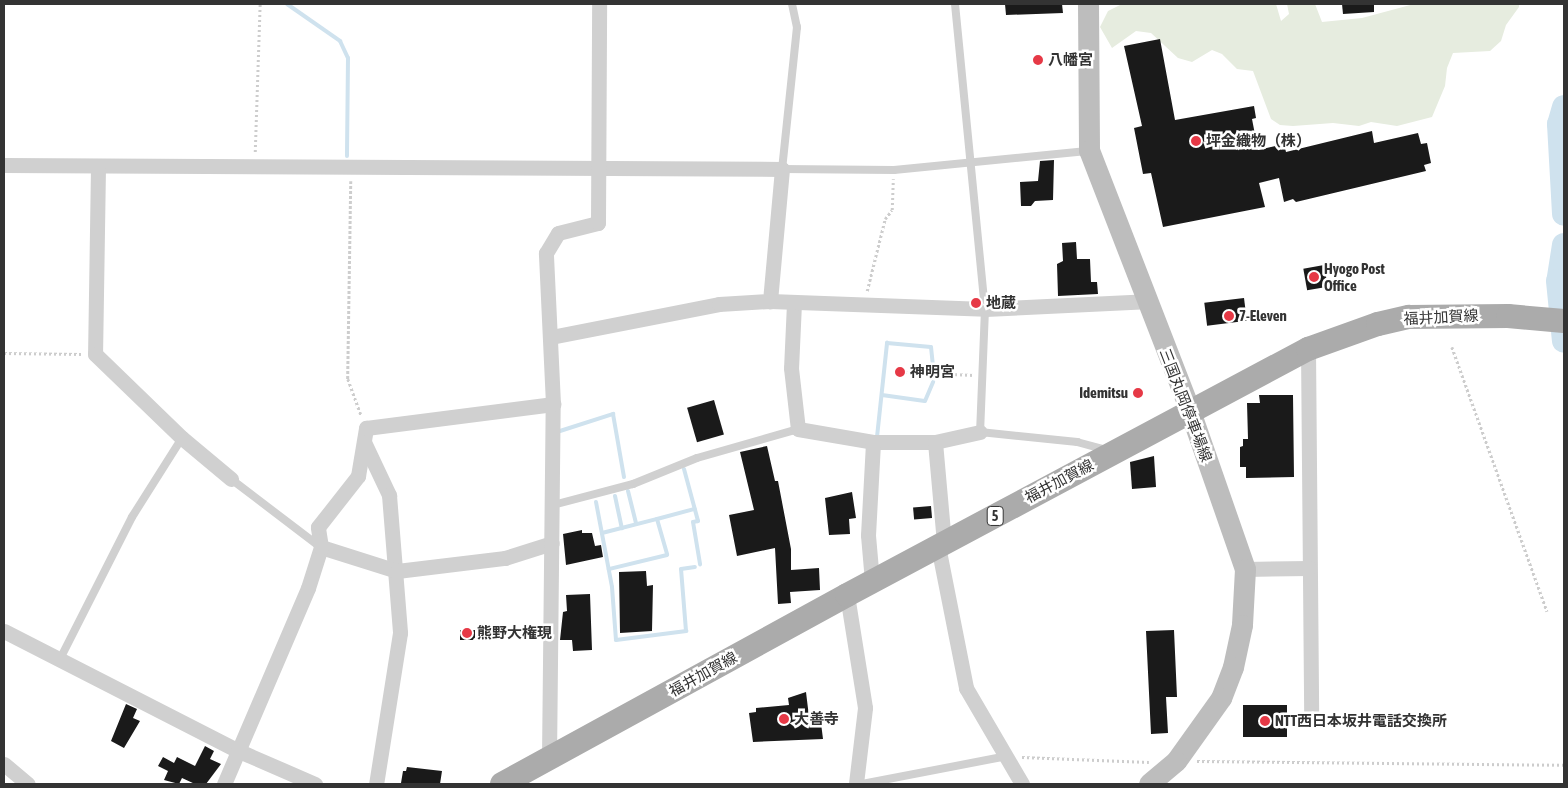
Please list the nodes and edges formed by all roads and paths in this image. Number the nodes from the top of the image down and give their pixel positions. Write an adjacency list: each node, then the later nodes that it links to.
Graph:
1 (260, 4): 10 (path)
2 (599, 4): 13 (street)
3 (792, 4): 12 (lane)
4 (954, 4): 7 (lane)
5 (1088, 4): 6 (main road, 三国丸岡停車場線)
6 (1089, 150): 7 (lane); 16 (main road, 三国丸岡停車場線)
7 (969, 162): 14 (lane); 19 (lane)
8 (4, 165): 9 (street)
9 (98, 167): 10 (street); 25 (street)
10 (255, 167): 11 (street)
11 (351, 169): 13 (street); 32 (path)
12 (782, 169): 13 (street); 14 (lane); 15 (street)
13 (598, 170): 21 (street)
14 (894, 170): 18 (path)
15 (770, 301): 17 (street); 21 (street)
16 (1146, 301): 19 (street); 29 (main road, 三国丸岡停車場線)
17 (794, 303): 18 (street); 30 (street)
18 (863, 306): 19 (street)
19 (985, 309): 27 (lane)
20 (1564, 321): 23 (main road, 福井加賀線 / 5)
21 (551, 337): 28 (street)
22 (1452, 347): 47 (path)
23 (1308, 350): 29 (main road, 福井加賀線 / 5); 42 (street)
24 (4, 353): 25 (path)
25 (95, 354): 33 (street)
26 (905, 372): 27 (path)
27 (983, 376): 31 (lane)
28 (553, 404): 32 (street); 38 (street)
29 (1190, 411): 36 (main road, 福井加賀線 / 5); 43 (main road, 三国丸岡停車場線)
30 (798, 429): 34 (street); 38 (lane)
31 (980, 432): 35 (street); 36 (lane)
32 (365, 435): 41 (street); 44 (street)
33 (182, 438): 37 (street); 51 (lane)
34 (873, 442): 35 (street); 45 (street)
35 (936, 442): 40 (street)
36 (1114, 452): 40 (main road, 福井加賀線 / 5)
37 (231, 479): 41 (lane)
38 (553, 505): 39 (street)
39 (552, 543): 44 (street); 50 (street)
40 (941, 544): 45 (main road, 福井加賀線 / 5); 54 (street)
41 (321, 547): 44 (street); 53 (street)
42 (1309, 568): 43 (street); 52 (street)
43 (1245, 569): 56 (main road, 三国丸岡停車場線)
44 (397, 571): 62 (street)
45 (872, 582): 46 (main road, 福井加賀線 / 5)
46 (847, 595): 55 (main road, 福井加賀線 / 5); 64 (street)
47 (1547, 611)
48 (4, 631): 51 (street)
49 (479, 634): 50 (path)
50 (551, 638): 55 (street)
51 (59, 662): 53 (street)
52 (1311, 717)
53 (239, 751): 60 (street); 61 (street)
54 (1007, 756): 56 (path); 65 (lane); 66 (street)
55 (549, 758): 63 (main road, 福井加賀線 / 5)
56 (1174, 762): 58 (path); 67 (main road, 三国丸岡停車場線)
57 (4, 764): 59 (street)
58 (1564, 765)
59 (28, 784)
60 (224, 784)
61 (315, 784)
62 (376, 784)
63 (502, 784)
64 (856, 784)
65 (862, 784)
66 (1022, 784)
67 (1149, 784)

